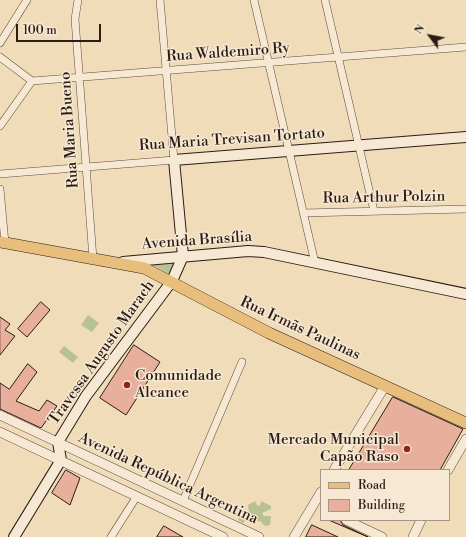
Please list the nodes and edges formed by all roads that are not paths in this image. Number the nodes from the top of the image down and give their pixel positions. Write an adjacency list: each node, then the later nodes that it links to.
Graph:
1 (27, 0): 6 (street)
2 (78, 0): 12 (street, Rua Maria Bueno)
3 (160, 0): 11 (street)
4 (254, 0): 10 (street)
5 (325, 0): 9 (street)
6 (0, 43)
7 (466, 47): 9 (street, Rua Waldemiro Ry)
8 (0, 57): 13 (street)
9 (338, 57): 10 (street, Rua Waldemiro Ry); 16 (street)
10 (268, 63): 11 (street, Rua Waldemiro Ry); 17 (street)
11 (166, 71): 12 (street, Rua Waldemiro Ry); 18 (street)
12 (80, 77): 13 (street, Rua Waldemiro Ry); 19 (street, Rua Maria Bueno)
13 (32, 81): 14 (street)
14 (0, 126)
15 (466, 137): 16 (main road, Rua Maria Trevisan Tortato)
16 (358, 146): 17 (main road, Rua Maria Trevisan Tortato); 23 (street)
17 (289, 151): 18 (main road, Rua Maria Trevisan Tortato); 24 (street)
18 (174, 160): 19 (street, Rua Maria Trevisan Tortato); 26 (main road)
19 (86, 167): 20 (street, Rua Maria Trevisan Tortato); 27 (street, Rua Maria Bueno)
20 (0, 174)
21 (0, 189): 25 (street)
22 (466, 209): 23 (street, Rua Arthur Polzin)
23 (374, 211): 24 (street, Rua Arthur Polzin)
24 (303, 213): 29 (street)
25 (2, 242): 27 (main road, Avenida Brasília)
26 (183, 256): 28 (main road, Avenida Brasília); 29 (main road, Avenida Brasília); 30 (main road, Travessa Augusto Marach)
27 (93, 259): 28 (main road, Avenida Brasília)
28 (122, 262): 30 (main road, Rua Irmãs Paulinas)
29 (315, 263): 31 (main road, Avenida Brasília)
30 (172, 281): 33 (main road, Rua Irmãs Paulinas); 38 (main road, Travessa Augusto Marach)
31 (466, 294)
32 (242, 362): 44 (street)
33 (385, 386): 35 (main road, Rua Irmãs Paulinas); 40 (street)
34 (0, 415): 38 (street, Avenida República Argentina)
35 (466, 423)
36 (0, 432): 39 (street, Avenida República Argentina)
37 (466, 439): 41 (street)
38 (58, 442): 39 (main road); 44 (street, Avenida República Argentina)
39 (61, 460): 42 (street, Avenida República Argentina); 49 (main road)
40 (335, 469)
41 (449, 469)
42 (137, 496): 48 (street, Avenida República Argentina); 50 (street)
43 (320, 496): 45 (street)
44 (182, 501): 52 (street, Avenida República Argentina)
45 (317, 506): 53 (street)
46 (348, 521): 54 (street)
47 (421, 521): 55 (street)
48 (207, 534): 51 (street, Avenida República Argentina)
49 (14, 537)
50 (112, 537)
51 (223, 537)
52 (260, 537)
53 (294, 537)
54 (382, 537)
55 (413, 537)

